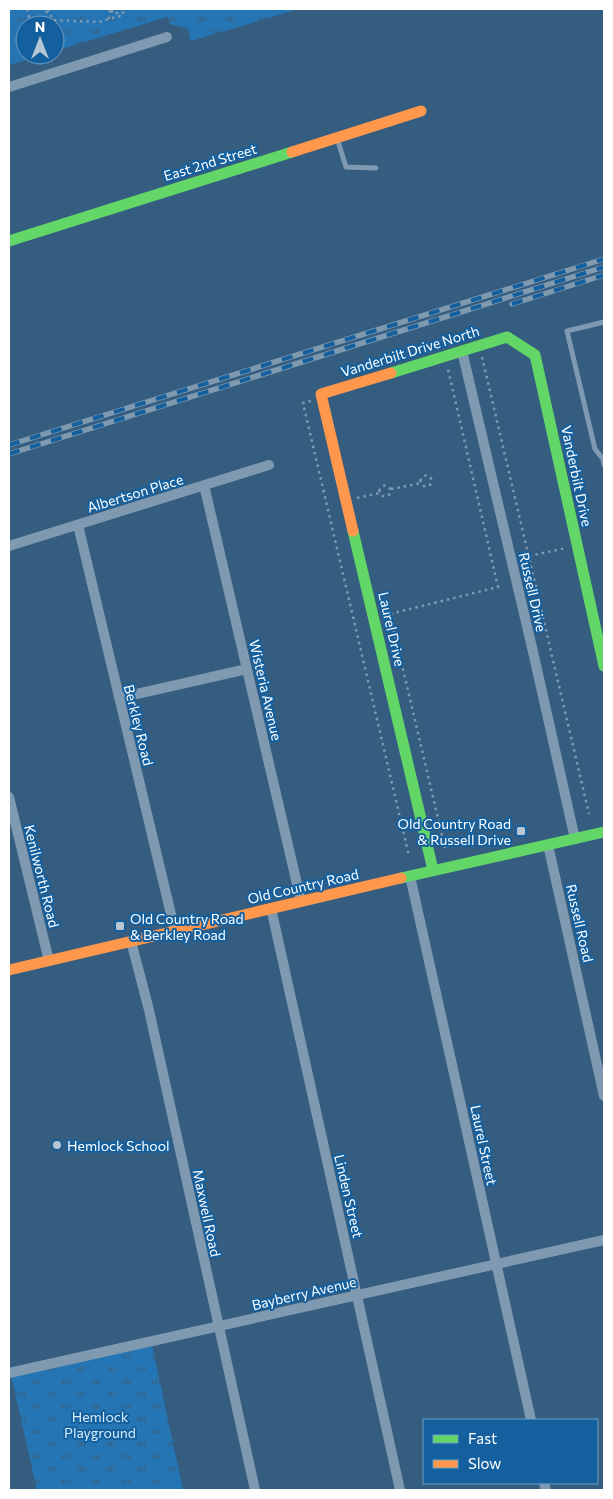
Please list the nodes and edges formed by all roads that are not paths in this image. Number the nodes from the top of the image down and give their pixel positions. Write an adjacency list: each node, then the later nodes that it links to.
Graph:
1 (167, 37): 2 (street)
2 (9, 87)
3 (421, 111): 4 (street, East 2nd Street)
4 (337, 138): 5 (lane); 6 (street, East 2nd Street)
5 (376, 168)
6 (9, 241)
7 (604, 322): 11 (lane)
8 (507, 337): 9 (street, Vanderbilt Drive North); 16 (street, Vanderbilt Drive)
9 (462, 351): 10 (street, Vanderbilt Drive North); 21 (street, Russell Drive)
10 (322, 396): 23 (street, Laurel Drive)
11 (604, 461)
12 (269, 465): 13 (street, Albertson Place)
13 (204, 485): 14 (street, Albertson Place); 17 (street, Wisteria Avenue)
14 (78, 525): 15 (street, Albertson Place); 18 (street, Berkley Road)
15 (9, 546)
16 (604, 666)
17 (246, 669): 18 (street); 25 (street, Wisteria Avenue)
18 (119, 698): 27 (street, Berkley Road)
19 (9, 797): 29 (street, Kenilworth Road)
20 (604, 832): 21 (street, Old Country Road)
21 (575, 839): 22 (street, Old Country Road)
22 (548, 844): 23 (street, Old Country Road); 31 (street, Russell Road)
23 (433, 870): 24 (street, Old Country Road)
24 (410, 876): 25 (street, Old Country Road); 33 (street, Laurel Street)
25 (301, 901): 26 (street, Old Country Road)
26 (271, 908): 27 (street, Old Country Road); 34 (street, Linden Street)
27 (175, 931): 28 (street, Old Country Road)
28 (131, 941): 29 (street, Old Country Road); 35 (street, Maxwell Road)
29 (49, 961): 30 (street, Old Country Road)
30 (9, 970)
31 (604, 1096)
32 (604, 1240): 33 (street, Bayberry Avenue)
33 (496, 1264): 34 (street, Bayberry Avenue); 37 (street, Laurel Street)
34 (357, 1296): 35 (street, Bayberry Avenue); 39 (street, Linden Street)
35 (218, 1326): 36 (street, Bayberry Avenue); 38 (street, Maxwell Road)
36 (9, 1373)
37 (530, 1419)
38 (255, 1490)
39 (400, 1490)

